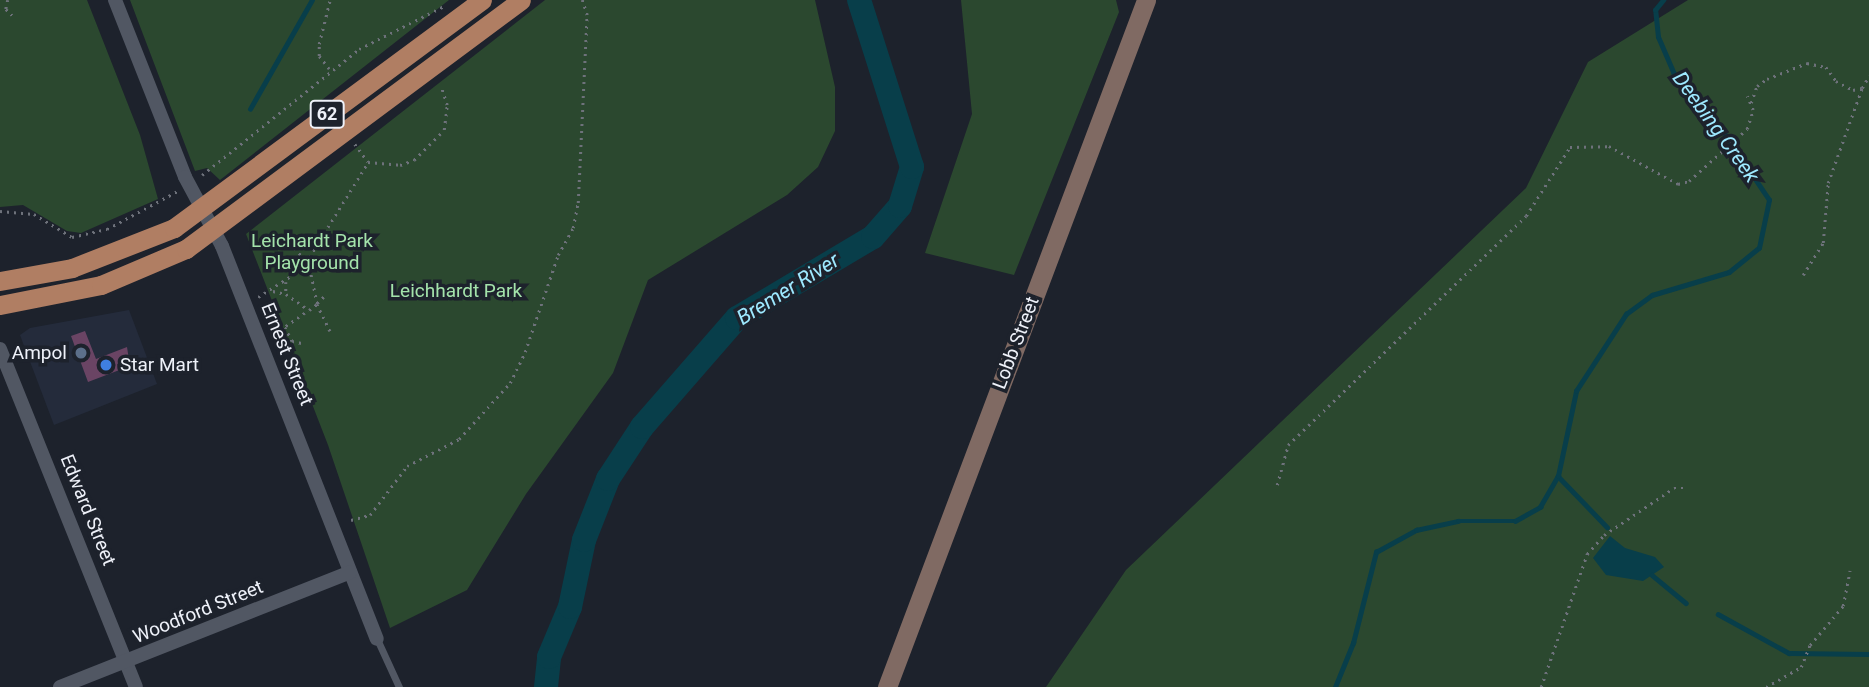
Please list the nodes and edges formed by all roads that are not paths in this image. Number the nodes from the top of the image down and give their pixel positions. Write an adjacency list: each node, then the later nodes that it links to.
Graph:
1 (115, 0): 5 (street, Ernest Street)
2 (482, 0): 5 (main road, 62)
3 (521, 0): 6 (main road, 62)
4 (1146, 0): 16 (main road, Lobb Street)
5 (203, 209): 6 (street, Ernest Street); 7 (main road, 62)
6 (215, 232): 8 (main road, 62); 10 (street, Ernest Street)
7 (0, 281)
8 (0, 305)
9 (0, 349): 12 (street, Edward Street)
10 (350, 572): 11 (street, Ernest Street); 12 (street, Woodford Street)
11 (377, 639): 15 (lane, Ernest Street)
12 (126, 661): 13 (street, Woodford Street); 14 (street, Edward Street)
13 (60, 687)
14 (136, 687)
15 (399, 687)
16 (887, 687)

